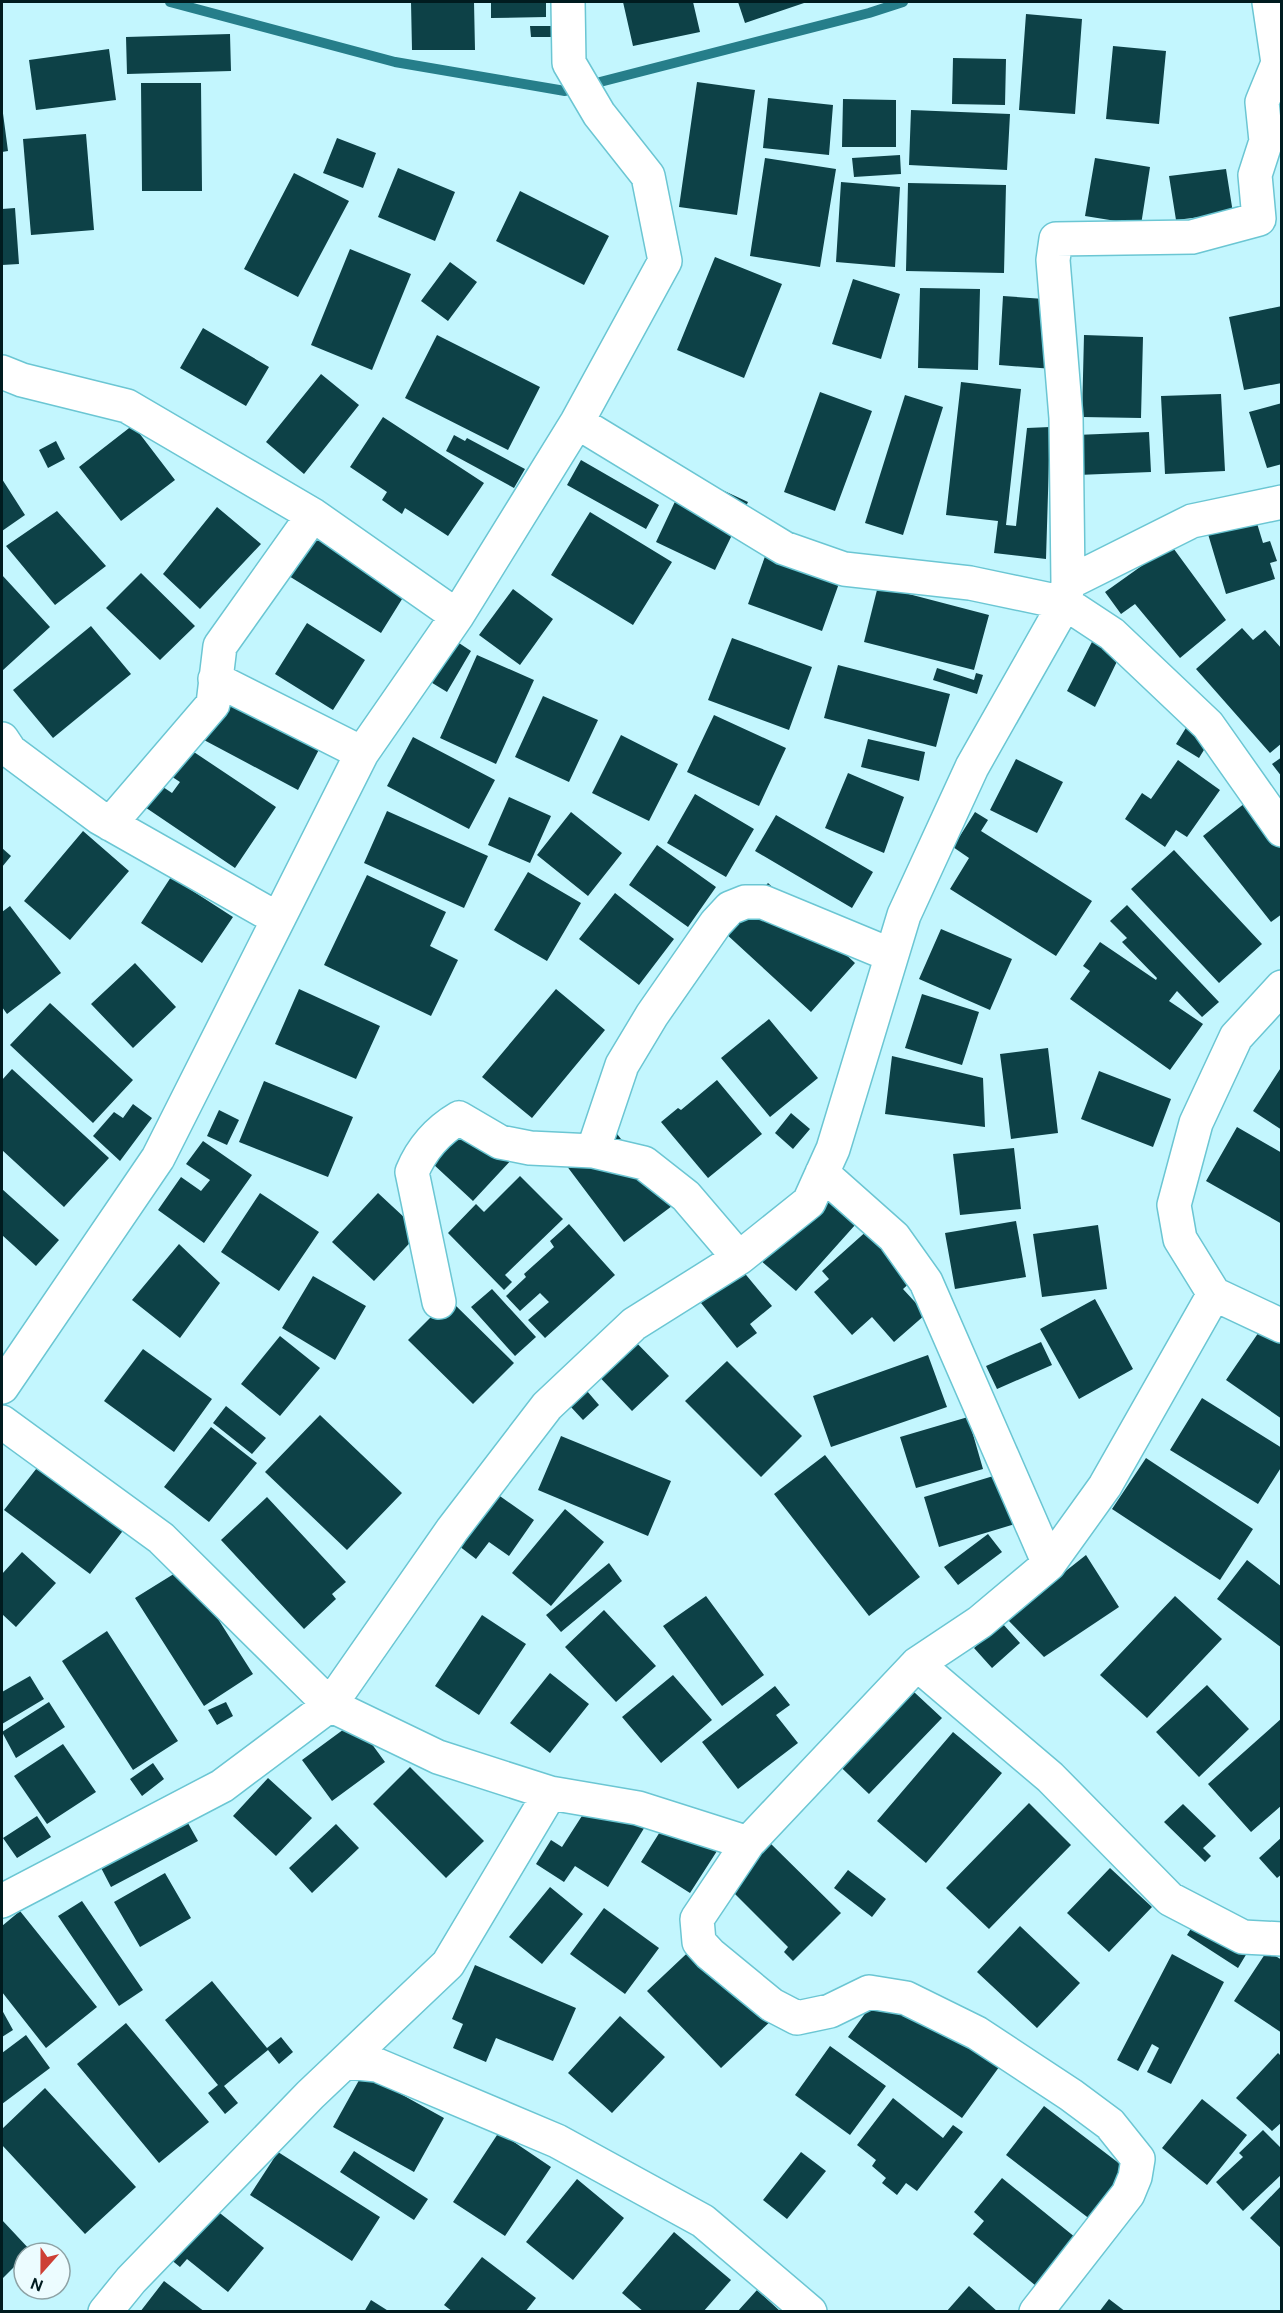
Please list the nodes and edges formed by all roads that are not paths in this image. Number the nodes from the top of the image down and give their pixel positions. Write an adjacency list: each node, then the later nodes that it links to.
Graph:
1 (568, 2): 4 (street)
2 (1269, 2): 7 (street)
3 (2, 372): 6 (street)
4 (577, 422): 7 (street); 8 (street)
5 (1281, 502): 7 (street)
6 (313, 515): 8 (street); 9 (street)
7 (1067, 593): 13 (street); 15 (street)
8 (457, 616): 11 (street)
9 (215, 679): 11 (street); 12 (street)
10 (2, 739): 12 (street)
11 (362, 753): 14 (street)
12 (110, 824): 14 (street)
13 (1281, 830)
14 (278, 919): 23 (street)
15 (891, 955): 17 (street); 18 (street)
16 (1281, 987): 20 (street)
17 (593, 1151): 19 (street); 21 (street)
18 (822, 1173): 19 (street); 25 (street)
19 (739, 1258): 27 (street)
20 (1214, 1294): 22 (street); 25 (street)
21 (439, 1302)
22 (1281, 1326)
23 (2, 1387)
24 (2, 1422): 27 (street)
25 (1048, 1564): 26 (street)
26 (917, 1664): 29 (street); 31 (street)
27 (330, 1705): 28 (street); 30 (street)
28 (550, 1793): 29 (street); 32 (street)
29 (748, 1843): 35 (street)
30 (2, 1902)
31 (1281, 1939)
32 (347, 2062): 33 (street); 34 (street)
33 (105, 2312)
34 (810, 2312)
35 (1036, 2312)

